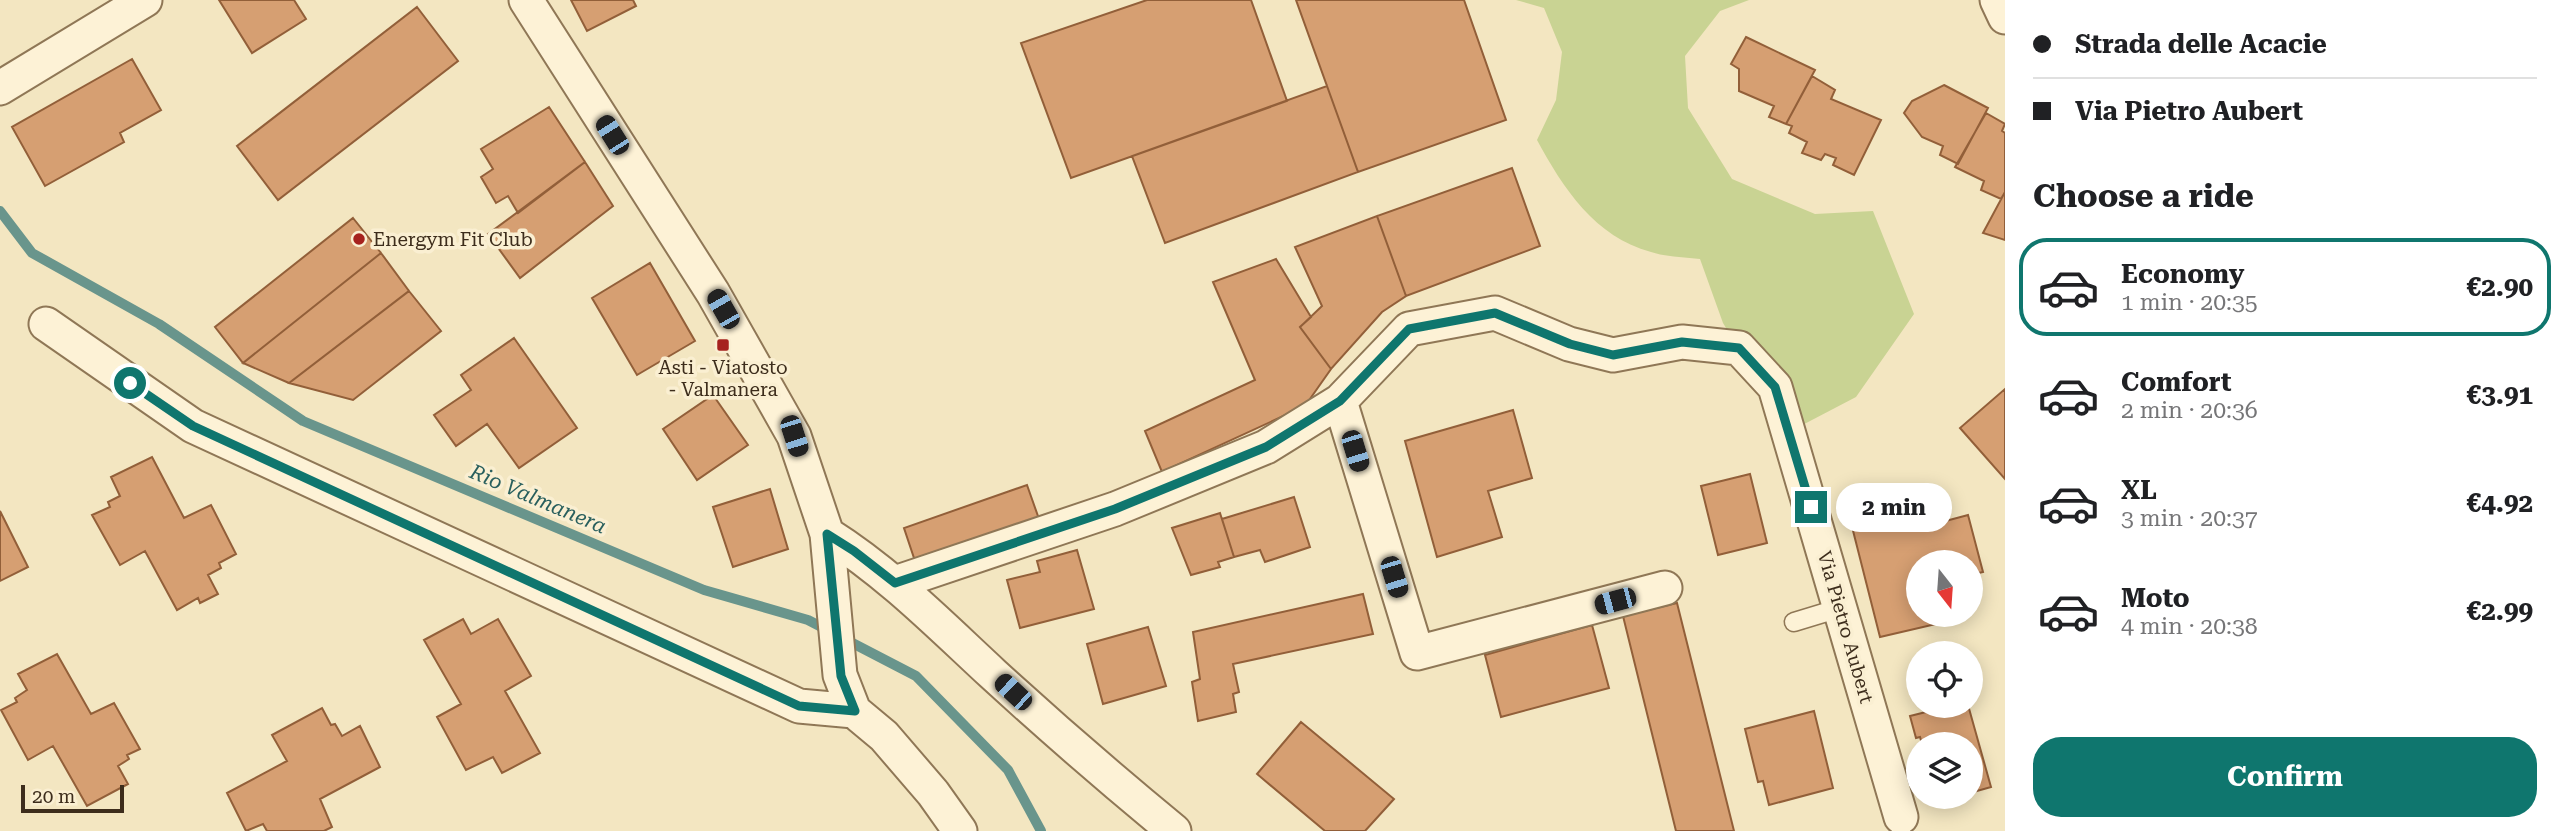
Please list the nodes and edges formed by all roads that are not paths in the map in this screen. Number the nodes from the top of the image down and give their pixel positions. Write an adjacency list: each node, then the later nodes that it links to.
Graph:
1 (145, 0): 5 (street)
2 (526, 0): 8 (street)
3 (1997, 0): 4 (street)
4 (2005, 18)
5 (0, 88)
6 (46, 324): 13 (street)
7 (1340, 401): 9 (street, Via Pietro Aubert); 10 (street); 11 (street, Via Pietro Aubert)
8 (827, 534): 9 (street); 13 (street)
9 (895, 583): 16 (street)
10 (1665, 588)
11 (1840, 608): 12 (lane); 14 (street, Via Pietro Aubert)
12 (1794, 622)
13 (855, 711): 15 (street)
14 (1901, 817)
15 (960, 831)
16 (1174, 831)

